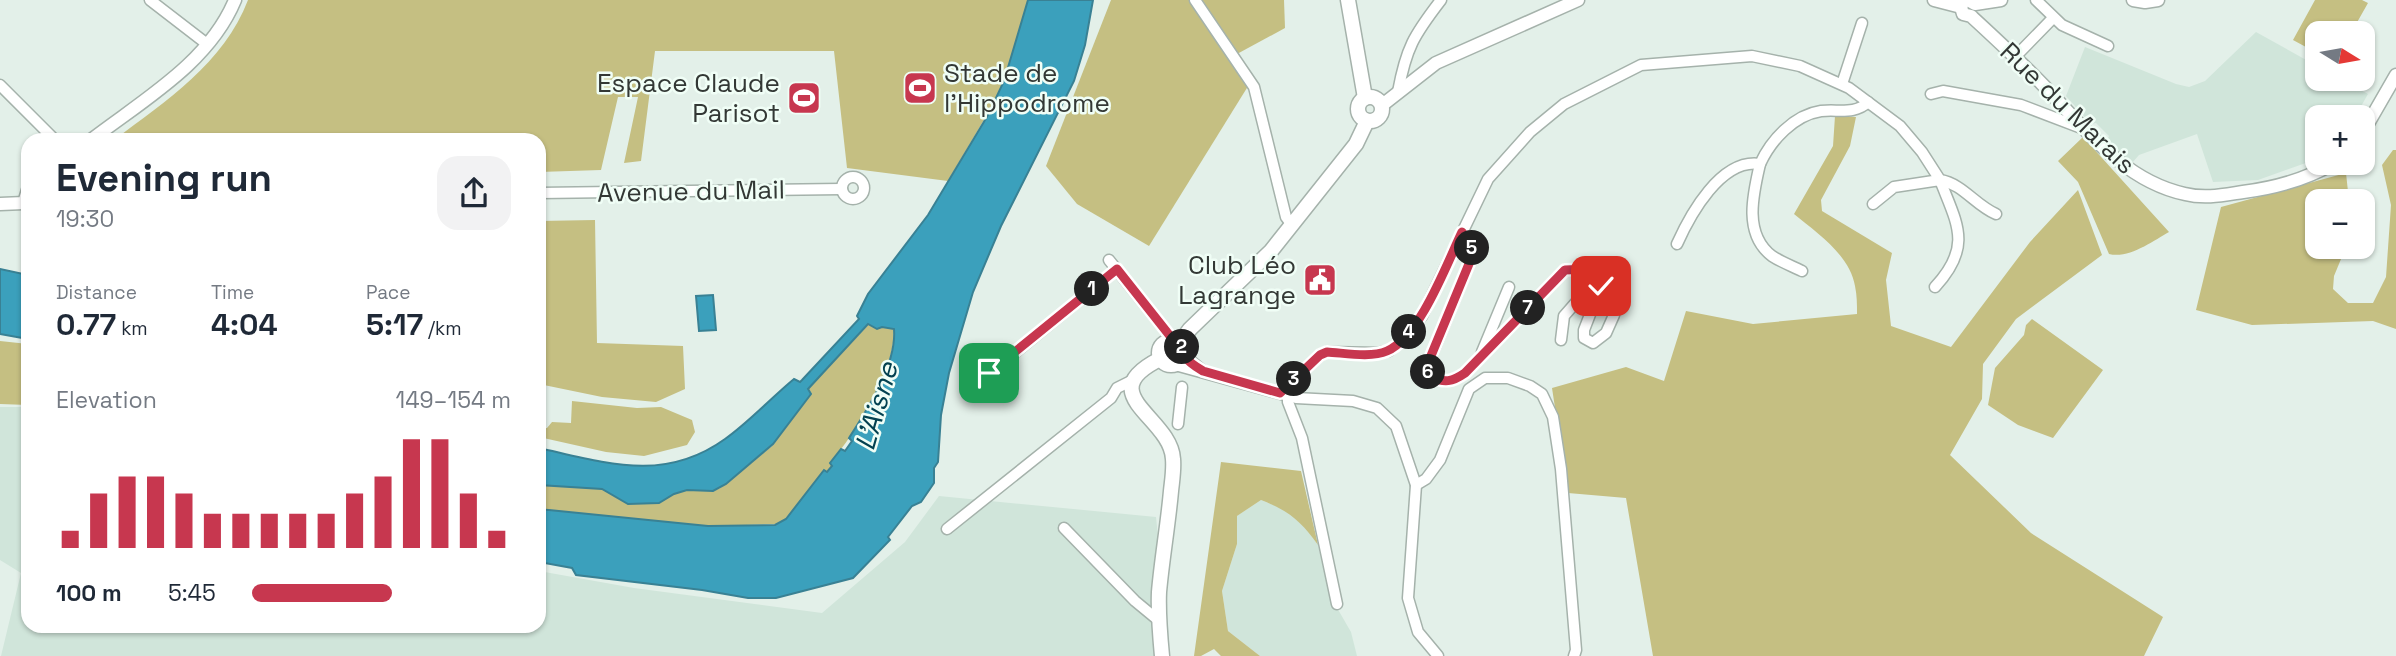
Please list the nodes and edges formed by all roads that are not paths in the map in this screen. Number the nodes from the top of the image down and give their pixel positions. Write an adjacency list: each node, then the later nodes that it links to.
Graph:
1 (150, 0): 15 (street)
2 (235, 0): 15 (street)
3 (1195, 0): 40 (street)
4 (1348, 0): 23 (main road)
5 (1440, 0): 21 (street)
6 (1578, 0): 21 (street)
7 (1934, 0): 12 (street)
8 (2001, 0): 12 (street)
9 (2036, 0): 13 (street)
10 (2133, 0): 11 (street)
11 (2158, 0)
12 (1967, 6): 17 (street, Rue du Marais)
13 (2053, 18): 16 (street); 17 (street)
14 (1862, 23): 19 (street)
15 (207, 44): 30 (street)
16 (2108, 46)
17 (2015, 57): 28 (street, Rue du Marais)
18 (2396, 75): 26 (street)
19 (1842, 84): 24 (street); 41 (street)
20 (0, 85): 29 (street)
21 (1398, 92): 25 (street)
22 (1931, 94): 28 (street)
23 (1365, 99): 25 (main road); 27 (main road)
24 (1868, 102): 31 (street); 33 (street)
25 (1381, 106): 27 (main road)
26 (2375, 111)
27 (1367, 121): 40 (main road)
28 (2085, 129): 32 (street, Rue du Marais)
29 (48, 133)
30 (100, 133)
31 (1760, 164): 42 (street); 43 (street)
32 (2310, 175)
33 (1940, 180): 38 (street); 39 (street); 46 (street)
34 (842, 189): 35 (street, Avenue du Mail)
35 (546, 193)
36 (0, 204): 37 (street)
37 (21, 204)
38 (1873, 204)
39 (1996, 214)
40 (1292, 225): 49 (main road)
41 (1462, 232): 50 (street); 55 (street)
42 (1676, 244)
43 (1802, 271)
44 (1594, 275): 47 (street); 48 (street); 50 (street)
45 (1509, 286): 50 (street)
46 (1934, 287)
47 (1614, 315)
48 (1561, 340)
49 (1178, 351): 51 (main road); 51 (main road); 52 (street); 55 (street)
50 (1479, 358)
51 (1160, 359): 53 (main road)
52 (989, 373)
53 (1133, 380): 56 (street); 57 (main road)
54 (1182, 387): 58 (street)
55 (1284, 394): 59 (street); 62 (street)
56 (1111, 398): 57 (street); 61 (street)
57 (1133, 398): 63 (main road)
58 (1178, 424)
59 (1416, 485): 65 (street); 66 (street)
60 (1064, 528): 63 (street)
61 (947, 529)
62 (1337, 604)
63 (1158, 620): 64 (main road)
64 (1162, 656)
65 (1438, 656)
66 (1574, 656)

